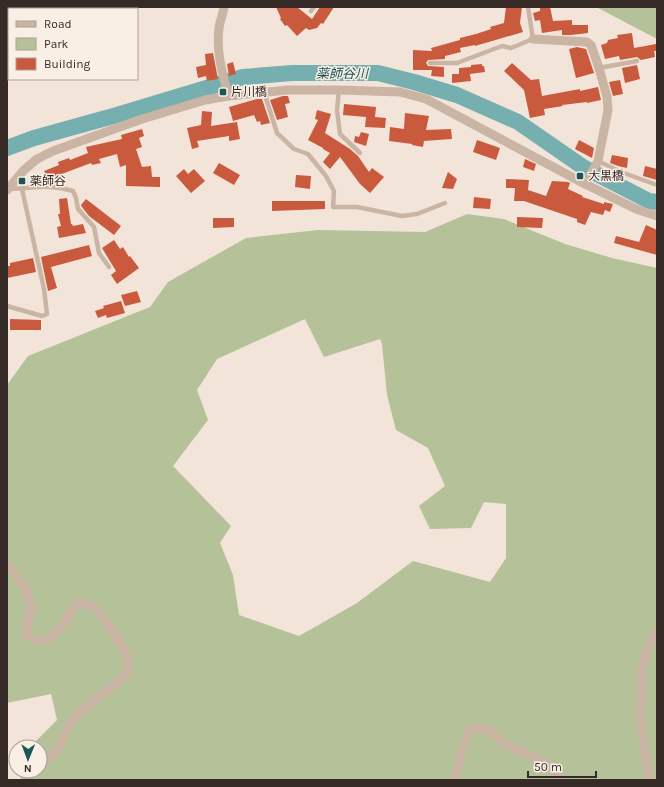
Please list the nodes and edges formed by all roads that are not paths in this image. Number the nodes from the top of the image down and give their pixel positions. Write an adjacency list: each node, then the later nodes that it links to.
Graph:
1 (528, 7): 3 (lane)
2 (225, 8): 9 (street)
3 (533, 39): 5 (lane); 6 (street)
4 (637, 61): 6 (lane)
5 (430, 63)
6 (599, 68): 11 (street)
7 (339, 90): 8 (street); 10 (lane); 12 (street)
8 (264, 92): 9 (street); 16 (lane)
9 (228, 93): 15 (street)
10 (360, 153)
11 (597, 163): 12 (street); 13 (lane)
12 (586, 182): 17 (street)
13 (657, 185)
14 (22, 189): 15 (lane); 18 (lane); 19 (lane)
15 (8, 190)
16 (445, 203)
17 (657, 216)
18 (109, 268)
19 (7, 306)
20 (7, 565): 22 (street)
21 (657, 632): 25 (street)
22 (48, 759)
23 (456, 780): 24 (street)
24 (559, 780)
25 (650, 780)

